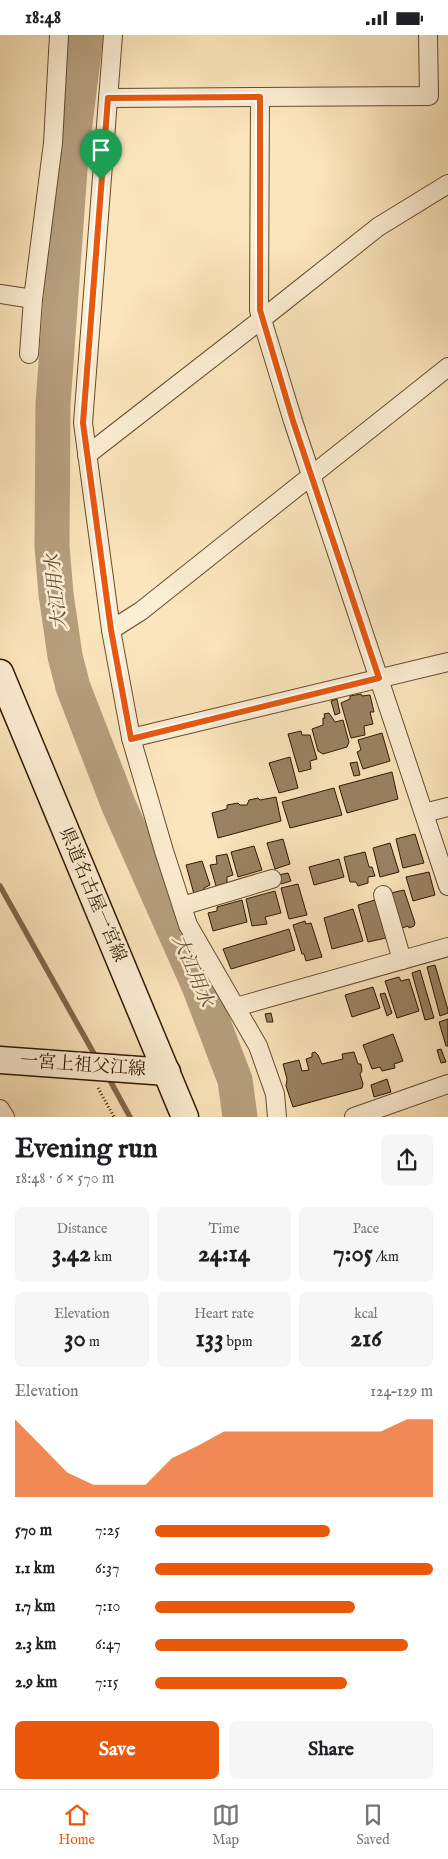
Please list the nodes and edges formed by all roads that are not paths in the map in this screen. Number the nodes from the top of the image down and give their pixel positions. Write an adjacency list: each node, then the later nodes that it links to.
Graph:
1 (59, 35): 8 (street)
2 (113, 35): 5 (street)
3 (428, 35): 4 (street)
4 (260, 97): 5 (street); 9 (street)
5 (108, 98): 12 (street)
6 (448, 183): 9 (street)
7 (0, 294): 8 (street)
8 (32, 299): 10 (street)
9 (262, 319): 12 (street); 13 (street)
10 (29, 354)
11 (448, 367): 13 (street)
12 (88, 455): 14 (street)
13 (311, 476): 14 (street); 17 (street)
14 (111, 630): 18 (street)
15 (448, 662): 17 (street)
16 (0, 673): 29 (main road, 県道名古屋一宮線)
17 (379, 678): 18 (street); 20 (street)
18 (131, 739): 24 (street)
19 (448, 807): 20 (street)
20 (424, 813): 22 (street)
21 (272, 879): 24 (street)
22 (448, 886)
23 (383, 895): 26 (street)
24 (182, 906): 27 (street)
25 (448, 947): 26 (street)
26 (402, 960): 27 (street)
27 (236, 1007): 34 (street)
28 (0, 1060): 29 (main road, 一宮上祖父江線)
29 (167, 1072): 33 (main road, 県道名古屋一宮線)
30 (448, 1083): 35 (street)
31 (0, 1109): 32 (street)
32 (5, 1117)
33 (185, 1117)
34 (277, 1117)
35 (354, 1117)

